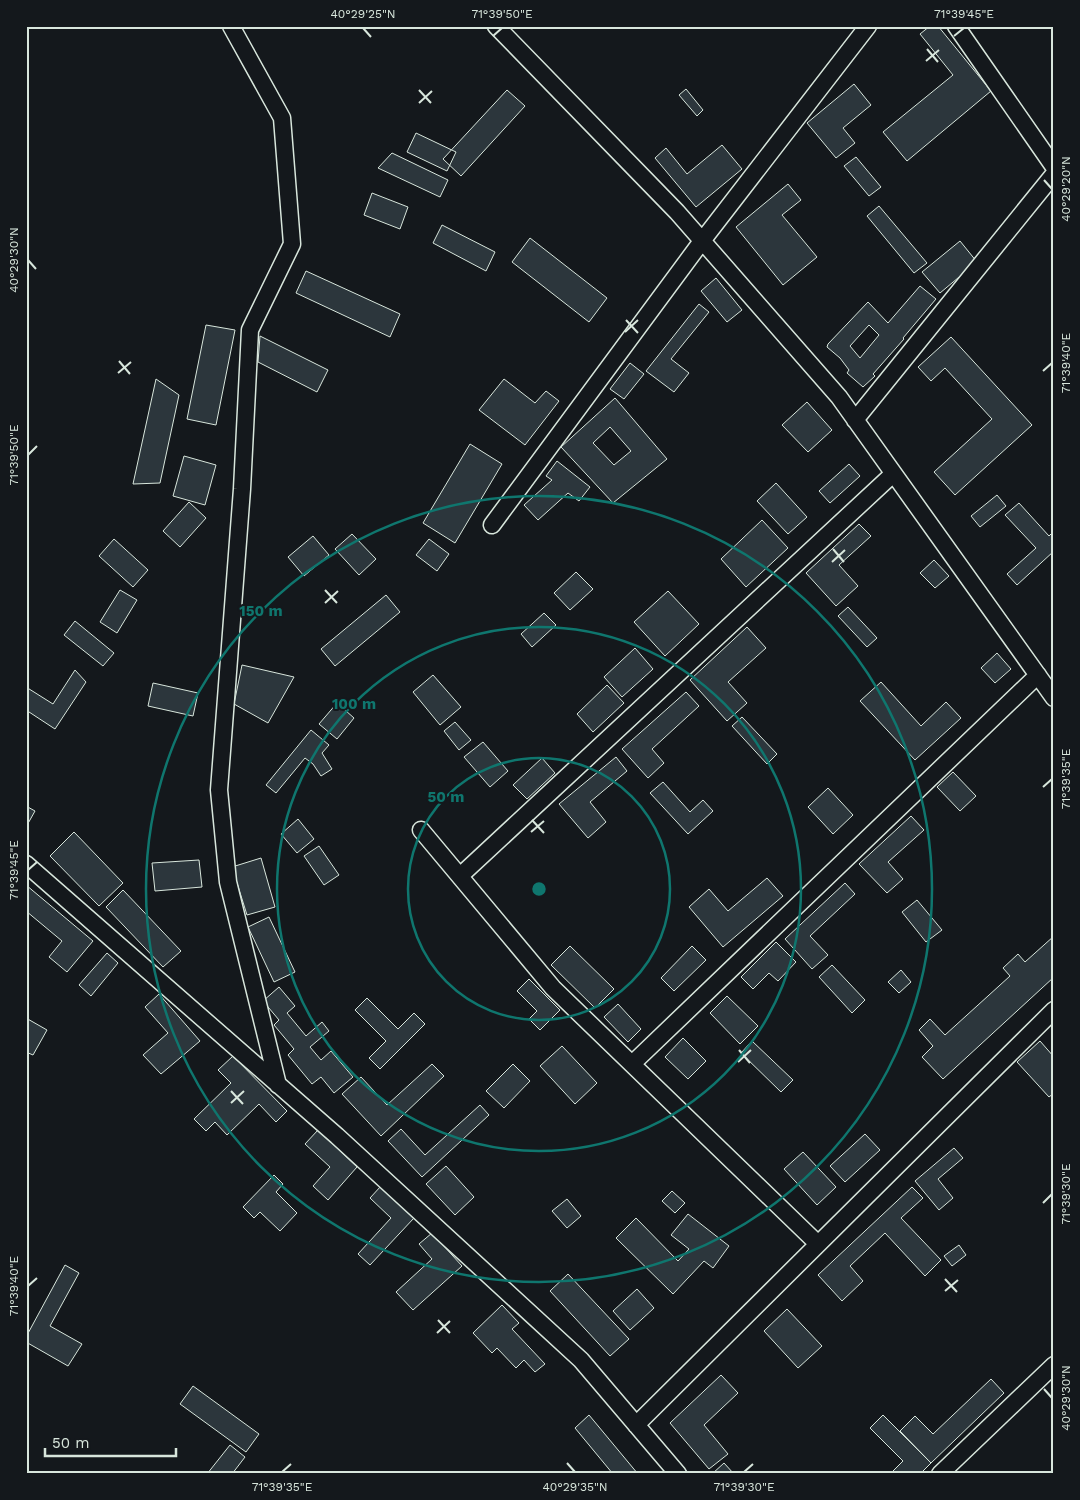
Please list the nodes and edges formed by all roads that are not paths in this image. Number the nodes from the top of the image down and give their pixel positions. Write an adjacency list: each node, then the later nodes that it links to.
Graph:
1 (231, 26): 18 (street)
2 (496, 26): 7 (street)
3 (868, 26): 7 (street)
4 (956, 26): 5 (street)
5 (1054, 167)
6 (1054, 174): 8 (street)
7 (702, 241): 8 (street); 10 (street)
8 (855, 420): 9 (street)
9 (893, 474): 11 (street); 15 (street)
10 (492, 525)
11 (1038, 675): 12 (street); 17 (street)
12 (1054, 698)
13 (421, 830): 15 (street)
14 (26, 864): 18 (street)
15 (460, 876): 17 (street)
16 (1054, 1010): 19 (street)
17 (632, 1064): 19 (street)
18 (278, 1085): 21 (street)
19 (818, 1244): 21 (street)
20 (1054, 1365): 23 (street)
21 (636, 1425): 22 (street)
22 (678, 1474)
23 (940, 1474)

